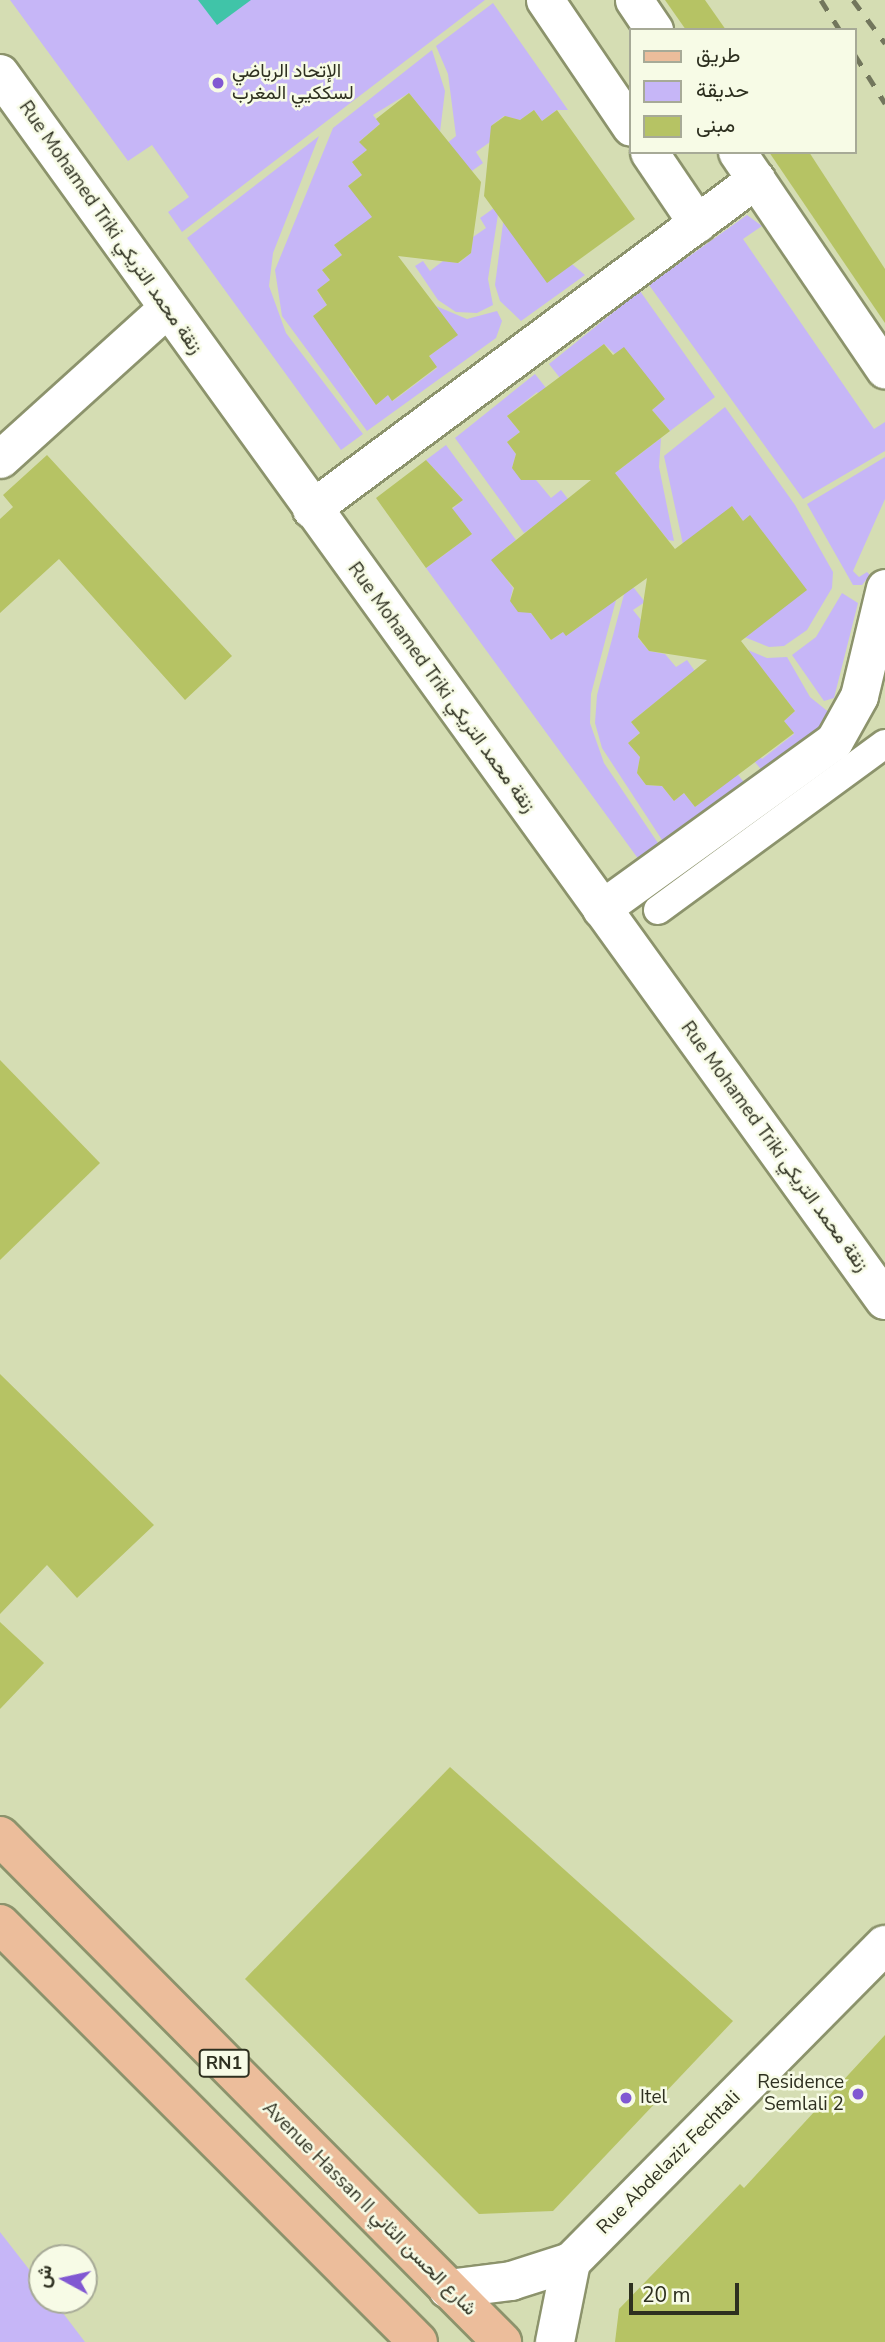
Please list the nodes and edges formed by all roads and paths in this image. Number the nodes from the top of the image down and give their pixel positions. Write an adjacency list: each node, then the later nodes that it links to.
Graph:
1 (545, 0): 5 (street)
2 (634, 0): 3 (street)
3 (653, 28)
4 (0, 74): 9 (street, Rue Mohamed Triki زنقة محمد التريكي)
5 (630, 126)
6 (650, 154): 8 (street)
7 (746, 166): 8 (street); 10 (street)
8 (697, 223): 12 (street)
9 (167, 308): 11 (street); 12 (street, Rue Mohamed Triki زنقة محمد التريكي)
10 (885, 370)
11 (0, 459)
12 (311, 509): 15 (street, Rue Mohamed Triki زنقة محمد التريكي)
13 (885, 588): 15 (street)
14 (885, 744): 16 (street)
15 (601, 909): 17 (street, Rue Mohamed Triki زنقة محمد التريكي)
16 (659, 910)
17 (885, 1300)
18 (0, 1836): 22 (main road, Avenue Hassan II شارع الحسن الثاني / RN1)
19 (0, 1924): 23 (main road)
20 (885, 1944): 21 (street, Rue Abdelaziz Fechtali)
21 (571, 2262): 22 (street); 25 (street)
22 (448, 2289): 24 (main road, Avenue Hassan II شارع الحسن الثاني / RN1)
23 (418, 2342)
24 (502, 2342)
25 (555, 2342)

